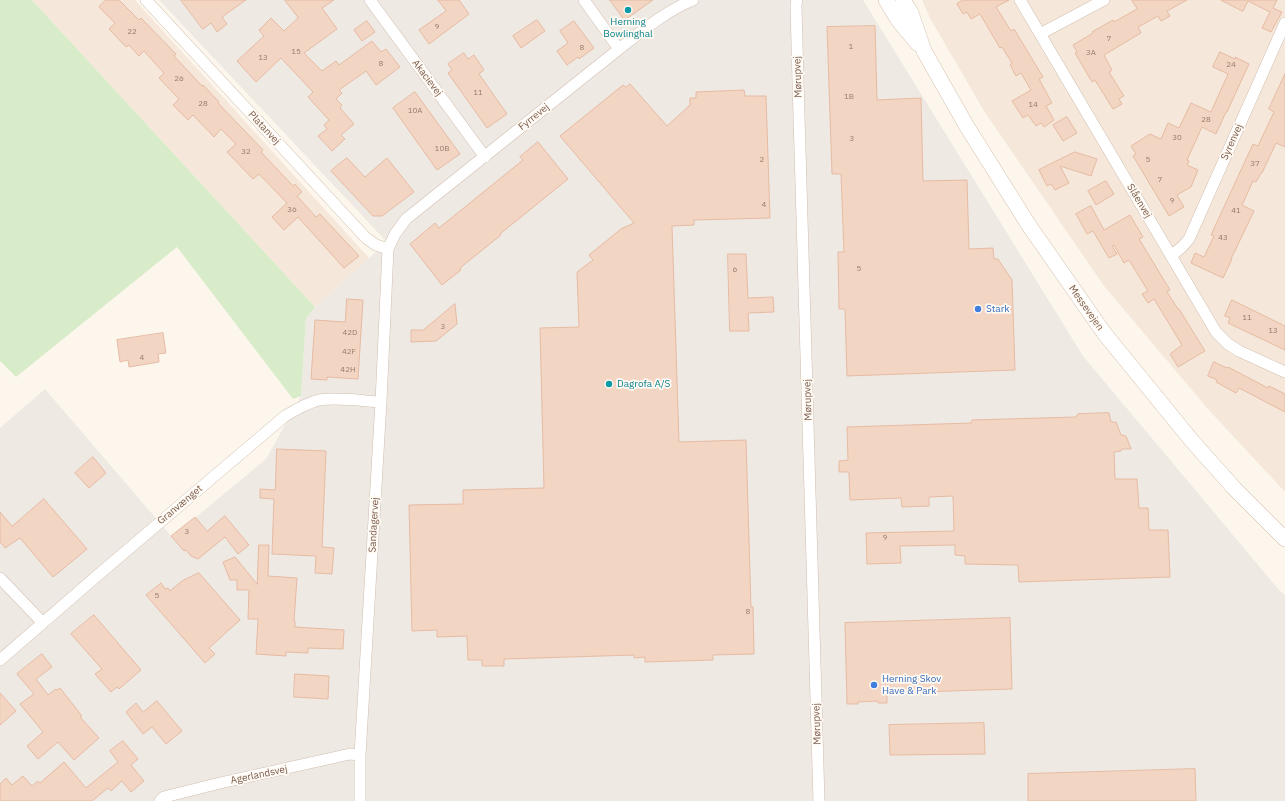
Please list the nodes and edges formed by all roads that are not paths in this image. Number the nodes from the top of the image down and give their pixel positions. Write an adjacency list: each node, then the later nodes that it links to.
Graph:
1 (146, 0): 15 (street, Platanvej)
2 (370, 0): 14 (street, Akacievej)
3 (584, 0): 12 (street)
4 (694, 0): 12 (street, Fyrrevej)
5 (797, 0): 26 (street, Mørupvej)
6 (886, 0): 13 (main road, Messevejen)
7 (903, 0): 13 (main road, Messevejen)
8 (1020, 0): 11 (street, Slåenvej)
9 (1104, 0): 11 (street)
10 (1285, 23): 16 (street, Syrenvej)
11 (1040, 34): 16 (street, Slåenvej)
12 (619, 49): 14 (street, Fyrrevej)
13 (924, 50): 19 (main road, Messevejen)
14 (485, 156): 15 (street, Fyrrevej)
15 (388, 249): 18 (street, Sandagervej)
16 (1172, 256): 17 (street, Slåenvej)
17 (1285, 372)
18 (381, 402): 21 (street, Granvænget); 23 (street, Sandagervej)
19 (1285, 539)
20 (0, 578): 21 (street)
21 (43, 623): 22 (street, Granvænget)
22 (0, 660)
23 (360, 754): 24 (street, Agerlandsvej); 25 (street, Sandagervej)
24 (160, 801)
25 (360, 801)
26 (819, 801)

